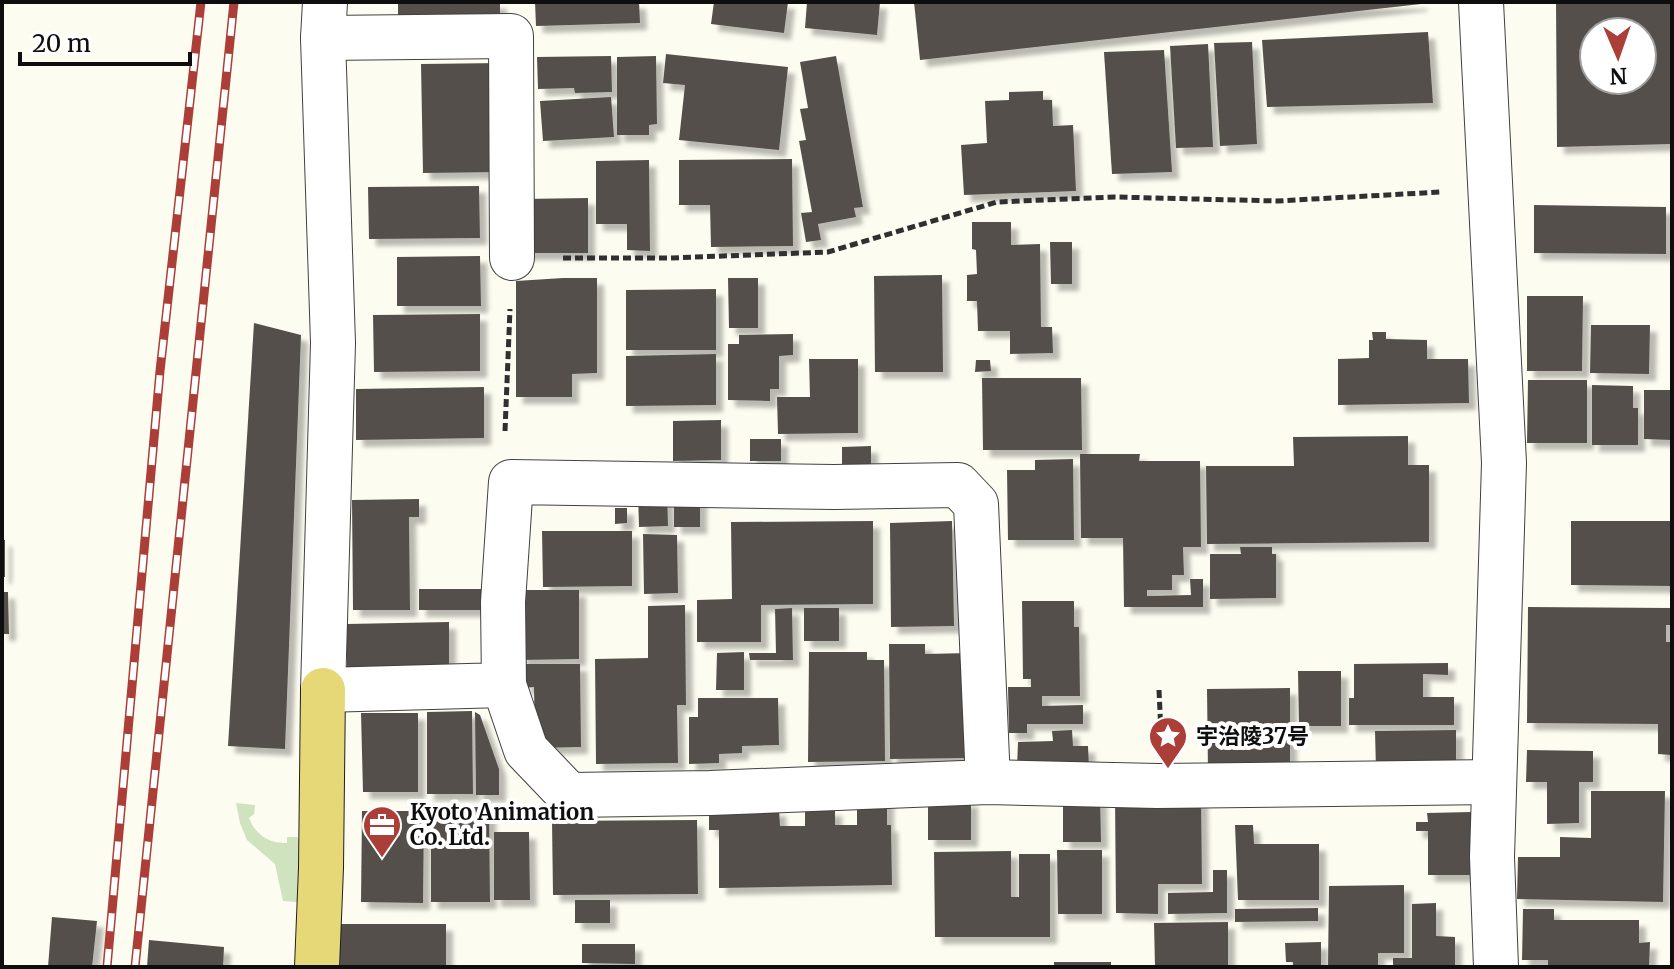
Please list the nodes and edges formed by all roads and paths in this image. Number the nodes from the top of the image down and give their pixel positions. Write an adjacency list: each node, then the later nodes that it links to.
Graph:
1 (1481, 2): 3 (street)
2 (324, 20): 4 (street); 7 (street)
3 (1489, 183): 4 (path); 9 (street)
4 (512, 258): 5 (path)
5 (511, 482): 6 (street); 8 (street)
6 (504, 685): 7 (street); 8 (street)
7 (323, 690): 10 (main road)
8 (988, 782): 9 (street)
9 (1494, 782): 11 (street)
10 (317, 967)
11 (1496, 967)

